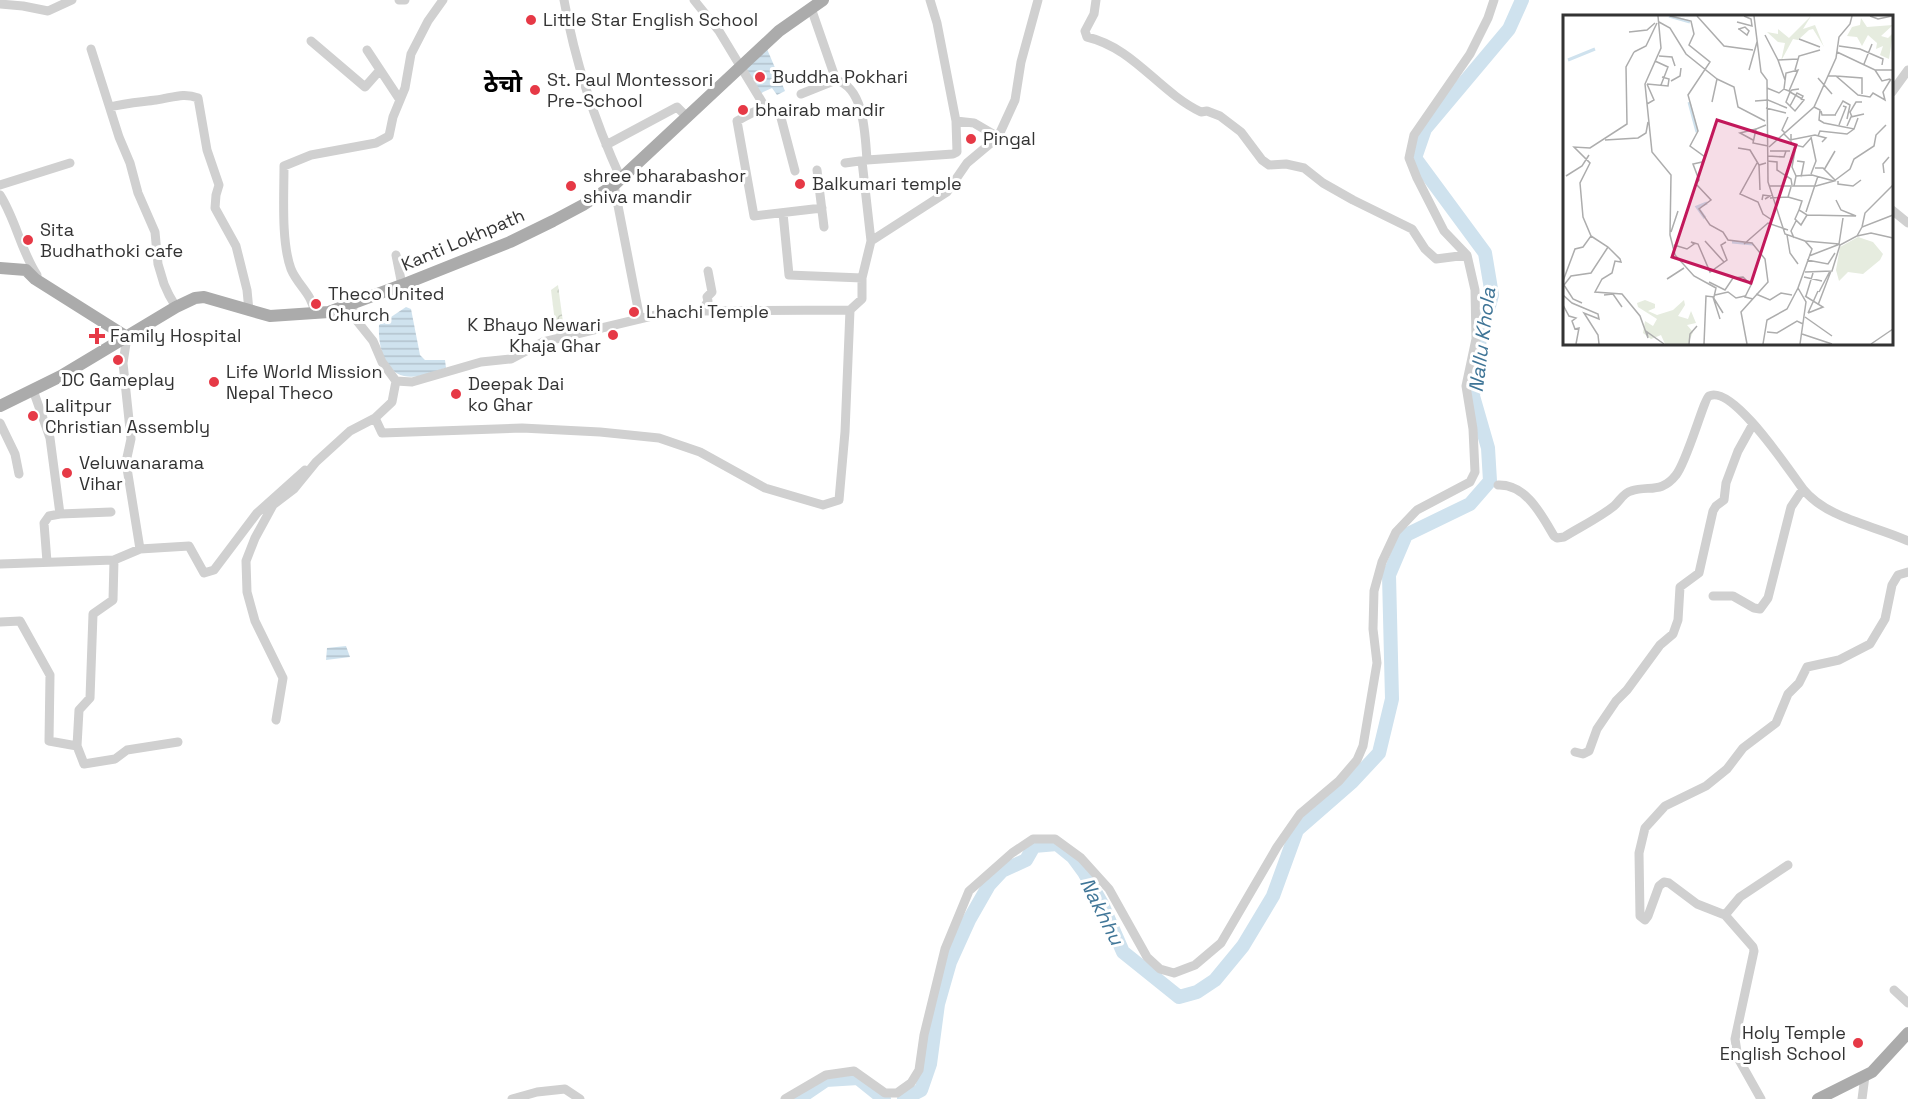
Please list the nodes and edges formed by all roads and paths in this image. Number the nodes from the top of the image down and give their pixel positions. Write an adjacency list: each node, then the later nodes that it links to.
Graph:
1 (72, 0): 13 (street)
2 (399, 0): 3 (street)
3 (405, 0)
4 (444, 0): 24 (street)
5 (564, 0): 30 (street)
6 (694, 0): 18 (street)
7 (823, 0): 14 (main road, Kanti Lokhpath)
8 (930, 0): 28 (street)
9 (1038, 0): 29 (street)
10 (1096, 0): 46 (street)
11 (1494, 0): 46 (street)
12 (0, 4): 13 (street)
13 (38, 4)
14 (811, 8): 18 (main road, Kanti Lokhpath); 21 (street)
15 (311, 41): 19 (street)
16 (91, 49): 25 (street)
17 (367, 50): 19 (street)
18 (741, 67): 26 (street); 27 (main road, Kanti Lokhpath)
19 (380, 70): 24 (street)
20 (1908, 70): 22 (street)
21 (836, 80): 23 (street); 31 (street)
22 (1893, 91)
23 (801, 94)
24 (400, 99): 57 (street)
25 (110, 107): 53 (street); 55 (street)
26 (768, 107): 35 (street); 41 (street)
27 (687, 117): 30 (street); 36 (main road, Kanti Lokhpath)
28 (956, 121): 29 (street); 31 (street)
29 (998, 137): 44 (street)
30 (606, 145): 36 (street)
31 (864, 160): 32 (street); 44 (street)
32 (845, 163)
33 (70, 164): 37 (street)
34 (817, 170): 39 (street)
35 (795, 171)
36 (618, 182): 51 (main road, Kanti Lokhpath); 58 (street)
37 (0, 185)
38 (0, 195): 50 (street)
39 (822, 208): 41 (street); 43 (street)
40 (1893, 211): 42 (street)
41 (783, 213): 49 (street)
42 (1908, 223)
43 (824, 227)
44 (871, 241): 49 (street)
45 (396, 255): 51 (street)
46 (1467, 255): 92 (street)
47 (0, 268): 50 (main road)
48 (708, 271): 56 (street)
49 (862, 278): 54 (street)
50 (42, 282): 59 (main road)
51 (402, 285): 52 (main road, Kanti Lokhpath)
52 (351, 304): 57 (main road, Kanti Lokhpath); 60 (street)
53 (176, 307): 55 (main road, Kanti Lokhpath); 59 (main road, Kanti Lokhpath)
54 (850, 310): 56 (street); 63 (street)
55 (249, 311): 57 (main road, Kanti Lokhpath)
56 (702, 311): 58 (street)
57 (315, 314)
58 (640, 319): 60 (street)
59 (127, 337): 61 (main road, Kanti Lokhpath); 73 (street)
60 (396, 381): 63 (street)
61 (33, 390): 62 (main road, Kanti Lokhpath); 71 (street)
62 (0, 406)
63 (375, 418): 66 (street)
64 (0, 423): 67 (street)
65 (1754, 424): 68 (street); 69 (street); 83 (street)
66 (316, 462): 73 (street); 80 (street)
67 (19, 474)
68 (1498, 485)
69 (1803, 489): 72 (street); 78 (street)
70 (111, 512): 71 (street)
71 (60, 514): 75 (street)
72 (1908, 541)
73 (140, 549): 74 (street)
74 (114, 560): 75 (street); 82 (street)
75 (47, 562): 76 (street)
76 (0, 564)
77 (1908, 572): 85 (street)
78 (1713, 596)
79 (0, 622): 82 (street)
80 (276, 720)
81 (178, 742): 82 (street)
82 (77, 746)
83 (1575, 752)
84 (1788, 865): 85 (street)
85 (1725, 915): 93 (street)
86 (1894, 990): 87 (street)
87 (1908, 1003)
88 (1908, 1033): 89 (main road)
89 (1865, 1076): 94 (main road); 95 (street)
90 (512, 1099): 91 (street)
91 (580, 1099)
92 (785, 1099)
93 (1761, 1099)
94 (1818, 1099)
95 (1862, 1099)

